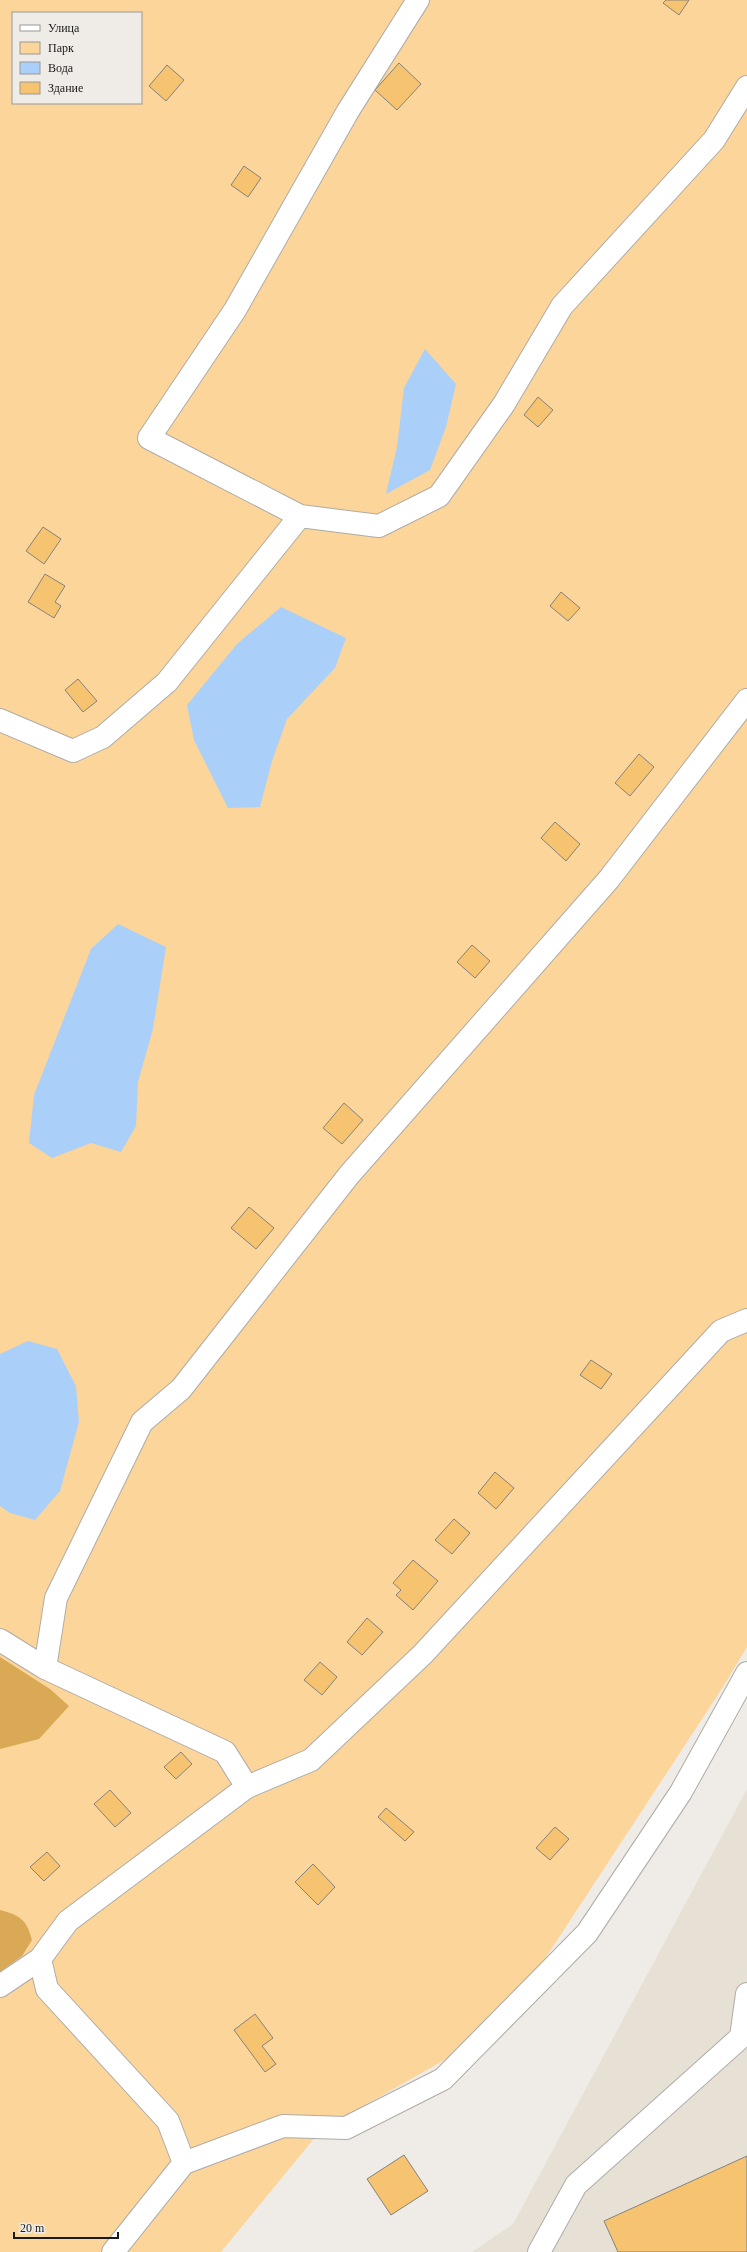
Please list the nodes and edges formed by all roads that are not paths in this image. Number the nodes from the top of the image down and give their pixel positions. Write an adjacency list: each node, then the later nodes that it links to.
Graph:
1 (418, 0): 3 (street)
2 (747, 87): 3 (street)
3 (300, 516): 5 (street)
4 (747, 700): 8 (street)
5 (0, 720)
6 (747, 1320): 10 (street)
7 (0, 1640): 8 (street)
8 (45, 1668): 10 (street)
9 (747, 1673): 15 (street)
10 (247, 1787): 11 (street)
11 (40, 1959): 12 (street); 15 (street)
12 (0, 1986)
13 (747, 1994): 14 (street)
14 (744, 2042): 17 (street)
15 (184, 2163): 16 (street)
16 (113, 2252)
17 (539, 2252)

